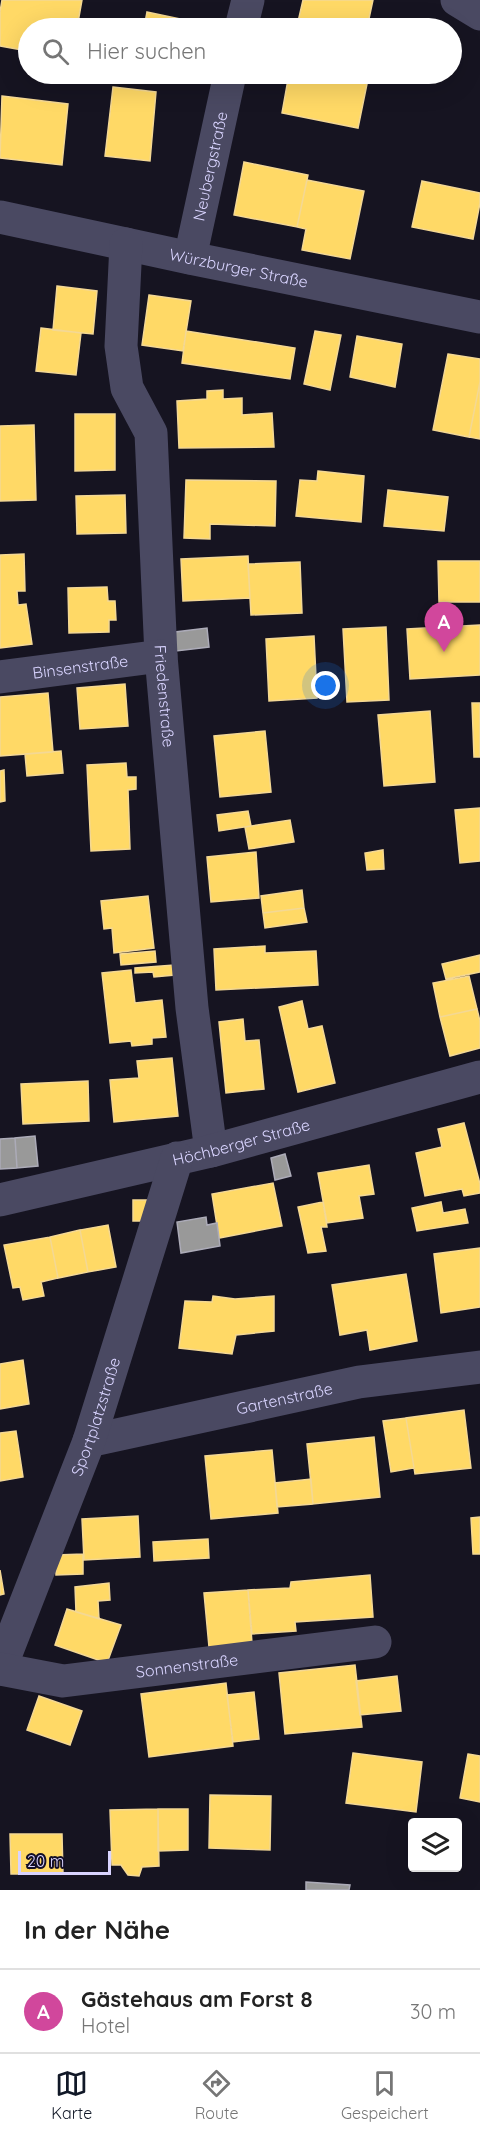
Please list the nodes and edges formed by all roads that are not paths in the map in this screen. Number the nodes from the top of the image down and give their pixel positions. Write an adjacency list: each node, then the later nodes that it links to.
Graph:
1 (248, 0): 4 (street)
2 (457, 0): 3 (street)
3 (480, 14)
4 (244, 18)
5 (228, 84): 8 (street, Neubergstraße)
6 (0, 217): 7 (street, Würzburger Straße)
7 (126, 244): 8 (street, Würzburger Straße); 10 (street, Friedenstraße)
8 (190, 258): 9 (street, Würzburger Straße)
9 (480, 317)
10 (161, 656): 11 (street, Binsenstraße); 13 (street, Friedenstraße)
11 (0, 677)
12 (480, 1077): 13 (street, Höchberger Straße)
13 (211, 1151): 14 (street, Höchberger Straße)
14 (177, 1158): 15 (street, Höchberger Straße); 17 (street, Sportplatzstraße)
15 (0, 1200)
16 (480, 1366): 17 (street, Gartenstraße)
17 (89, 1441): 19 (street, Sportplatzstraße)
18 (375, 1642): 19 (street, Sonnenstraße)
19 (0, 1669)

